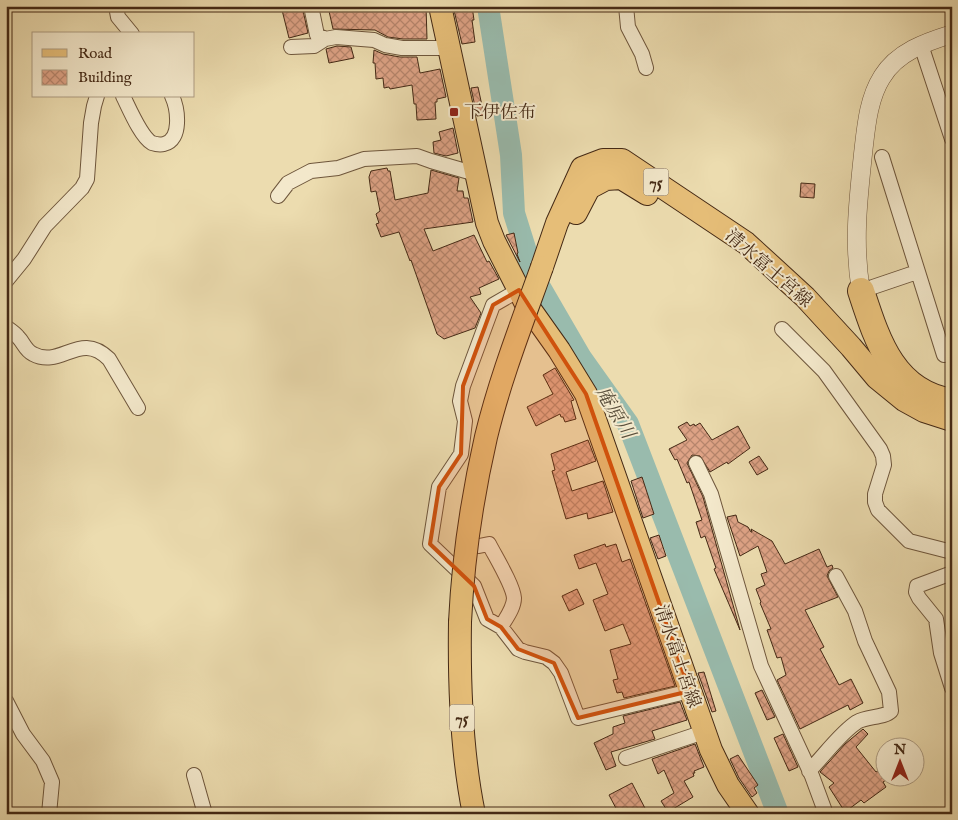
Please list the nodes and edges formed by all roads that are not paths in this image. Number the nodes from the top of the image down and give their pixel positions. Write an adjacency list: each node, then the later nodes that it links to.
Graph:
1 (116, 6): 5 (street)
2 (311, 6): 7 (street)
3 (440, 6): 10 (main road, 清水富士宮線)
4 (626, 6): 11 (street)
5 (130, 32)
6 (952, 34): 8 (street)
7 (325, 39): 9 (street); 10 (street)
8 (921, 45): 15 (street); 22 (street)
9 (291, 47)
10 (448, 48): 17 (main road, 清水富士宮線)
11 (646, 68)
12 (96, 98): 20 (street)
13 (124, 98): 14 (street)
14 (173, 98)
15 (952, 140)
16 (882, 157): 19 (street)
17 (476, 174): 18 (street); 21 (main road, 清水富士宮線)
18 (278, 196)
19 (917, 272): 22 (street); 26 (street)
20 (6, 280)
21 (519, 290): 37 (street); 39 (main road, 清水富士宮線)
22 (862, 291): 27 (highway); 28 (highway)
23 (800, 301): 30 (main road, 清水富士宮線 / 75); 31 (main road, 清水富士宮線 / 75); 47 (main road, 清水富士宮線 / 75, bridge)
24 (6, 327): 29 (street)
25 (782, 329): 34 (street)
26 (952, 353)
27 (952, 390)
28 (952, 402)
29 (138, 408)
30 (952, 420)
31 (952, 435)
32 (696, 463): 43 (street)
33 (479, 546): 37 (street)
34 (952, 552)
35 (952, 573): 38 (street)
36 (836, 576): 43 (street)
37 (501, 627): 39 (street)
38 (952, 688)
39 (690, 691): 41 (main road, 清水富士宮線)
40 (6, 701): 45 (street)
41 (704, 732): 42 (street); 48 (main road, 清水富士宮線)
42 (626, 758)
43 (809, 771): 49 (street)
44 (194, 774): 46 (street)
45 (48, 814)
46 (205, 814)
47 (474, 814)
48 (748, 814)
49 (826, 814)

